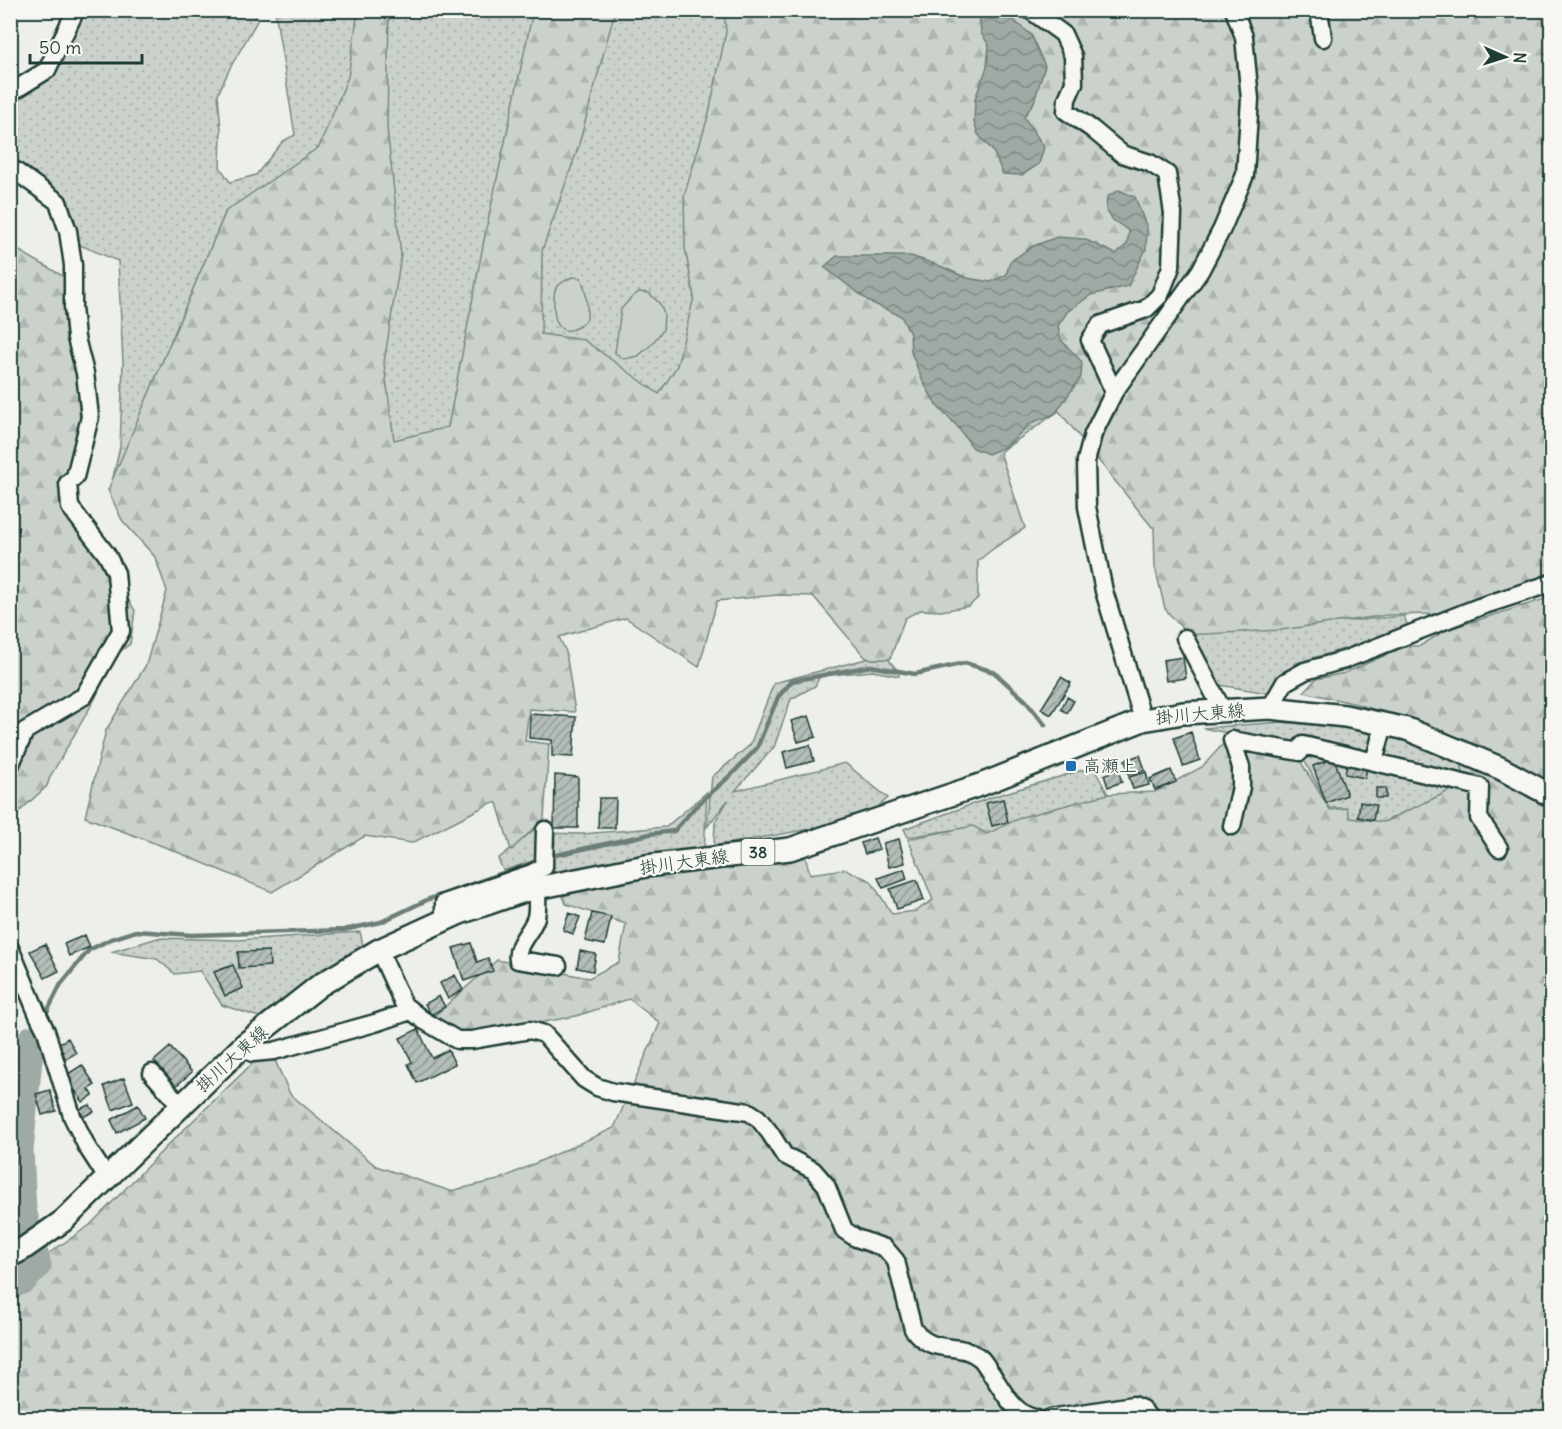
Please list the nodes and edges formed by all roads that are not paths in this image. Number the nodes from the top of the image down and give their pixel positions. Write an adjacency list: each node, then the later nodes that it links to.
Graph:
1 (73, 10): 6 (street)
2 (1030, 10): 8 (street)
3 (1234, 10): 8 (street)
4 (1319, 10): 5 (street)
5 (1323, 38)
6 (10, 93)
7 (10, 167): 16 (street)
8 (1114, 392): 13 (street)
9 (1551, 583): 11 (street)
10 (1185, 638): 12 (street)
11 (1270, 708): 12 (main road, 掛川大東線 / 38); 14 (main road, 掛川大東線 / 38)
12 (1223, 711): 13 (main road, 掛川大東線 / 38)
13 (1143, 720): 21 (main road, 掛川大東線 / 38)
14 (1384, 724): 15 (street); 17 (main road, 掛川大東線 / 38)
15 (1374, 762): 18 (street); 20 (street)
16 (10, 766)
17 (1551, 796)
18 (1232, 826)
19 (545, 830): 22 (street)
20 (1499, 848)
21 (537, 888): 22 (main road, 掛川大東線 / 38); 25 (street)
22 (444, 920): 24 (main road, 掛川大東線 / 38)
23 (10, 948): 30 (street)
24 (379, 950): 26 (street); 27 (main road, 掛川大東線 / 38)
25 (558, 966)
26 (411, 1011): 27 (street); 32 (street)
27 (241, 1047): 29 (main road, 掛川大東線 / 38)
28 (152, 1073): 29 (street)
29 (181, 1106): 30 (main road, 掛川大東線 / 38)
30 (107, 1178): 31 (main road, 掛川大東線 / 38)
31 (17, 1252)
32 (1035, 1419)
33 (1050, 1419): 34 (street)
34 (1149, 1419)

